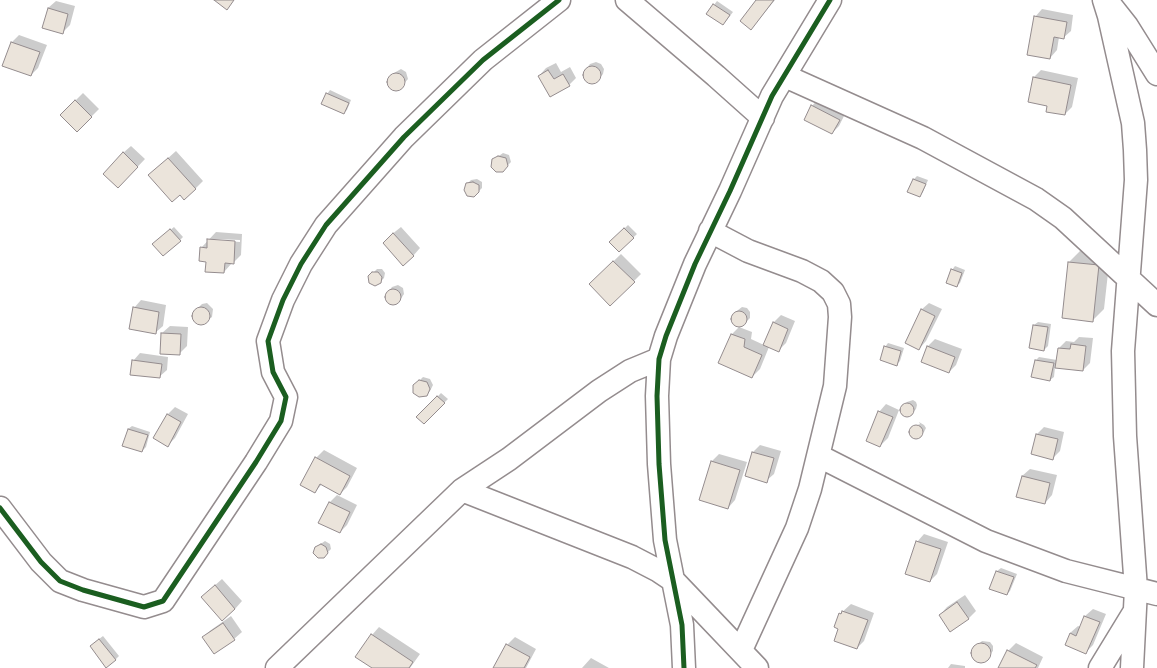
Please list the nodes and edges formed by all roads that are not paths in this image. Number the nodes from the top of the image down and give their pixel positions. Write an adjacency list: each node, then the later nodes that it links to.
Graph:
1 (559, 0): 14 (street)
2 (627, 0): 7 (street)
3 (830, 0): 6 (street)
4 (1105, 0): 5 (street); 9 (street)
5 (1157, 74)
6 (785, 76): 7 (street); 9 (street)
7 (763, 118): 8 (street)
8 (710, 231): 11 (street); 12 (street)
9 (1128, 279): 10 (street); 16 (street)
10 (1157, 305)
11 (659, 359): 13 (street); 15 (street)
12 (819, 456): 16 (street); 19 (street)
13 (462, 490): 15 (street); 20 (street)
14 (0, 508)
15 (674, 581): 19 (street); 21 (street)
16 (1136, 590): 17 (street); 18 (street)
17 (1157, 594)
18 (1135, 611): 23 (street); 24 (street)
19 (741, 650): 22 (street)
20 (277, 668)
21 (684, 668)
22 (757, 668)
23 (1100, 668)
24 (1132, 668)

